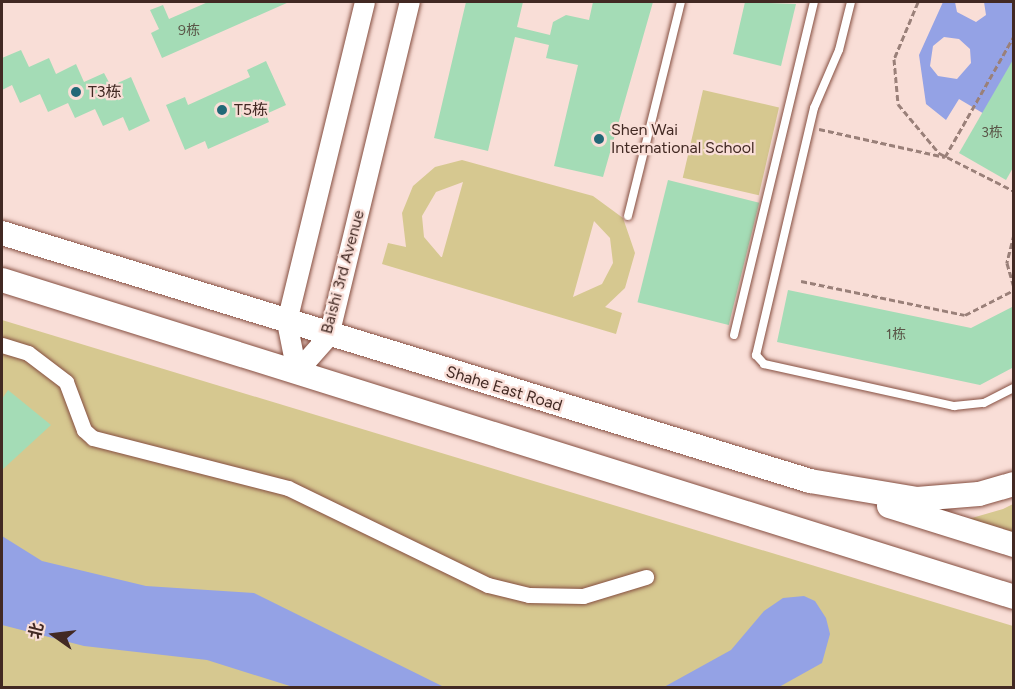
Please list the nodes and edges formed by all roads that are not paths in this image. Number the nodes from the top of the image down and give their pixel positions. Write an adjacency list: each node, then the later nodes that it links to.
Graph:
1 (364, 2): 9 (street)
2 (410, 2): 11 (street, Baishi 3rd Avenue)
3 (681, 2): 6 (lane)
4 (814, 2): 10 (lane)
5 (851, 2): 14 (lane)
6 (628, 216)
7 (2, 233): 9 (main road, Shahe East Road)
8 (2, 280): 13 (main road)
9 (287, 322): 11 (main road, Shahe East Road); 13 (street)
10 (734, 335)
11 (329, 336): 13 (street, Baishi 3rd Avenue); 15 (main road, Shahe East Road)
12 (2, 345): 19 (street)
13 (297, 372): 17 (main road)
14 (1014, 388)
15 (810, 481): 16 (main road, Shahe East Road); 18 (main road)
16 (1014, 484)
17 (833, 540): 20 (main road); 21 (main road)
18 (1014, 545)
19 (646, 577)
20 (1014, 586)
21 (1014, 597)

